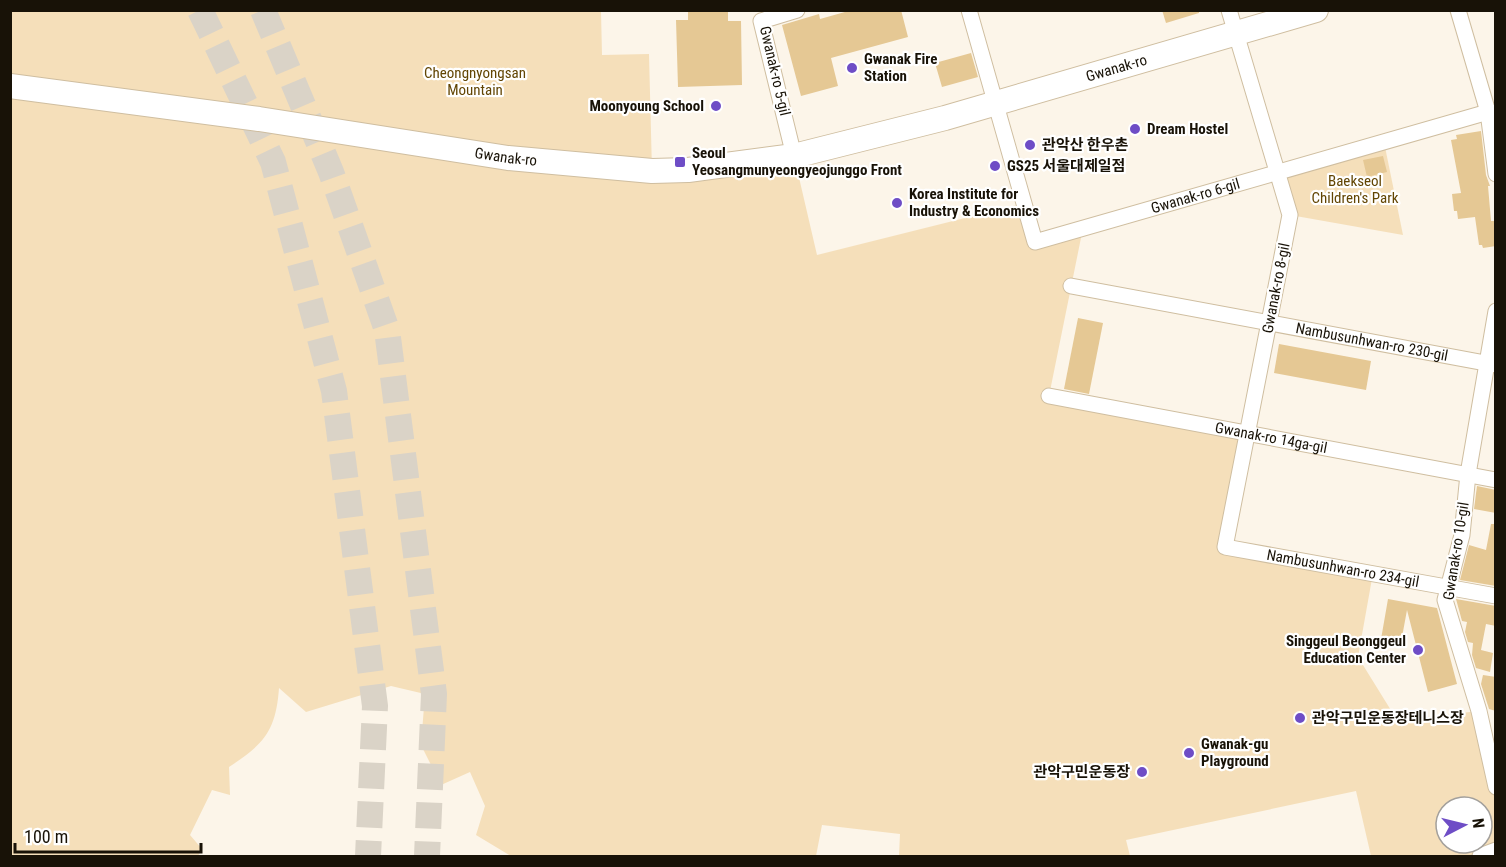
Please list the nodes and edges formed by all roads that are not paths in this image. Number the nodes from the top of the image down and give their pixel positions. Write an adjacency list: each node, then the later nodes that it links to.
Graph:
1 (797, 10): 10 (street, Gwanak-ro 5-gil)
2 (969, 10): 8 (street)
3 (1229, 10): 6 (street)
4 (1316, 10): 6 (main road, Gwanak-ro)
5 (1458, 10): 9 (street)
6 (1236, 34): 8 (main road, Gwanak-ro); 11 (street, Gwanak-ro 8-gil)
7 (10, 86): 10 (main road, Gwanak-ro)
8 (998, 102): 10 (main road, Gwanak-ro); 11 (street, Gwanak-ro 6-gil)
9 (1492, 112): 11 (street, Gwanak-ro 6-gil); 12 (street)
10 (794, 156)
11 (1278, 172): 15 (street, Gwanak-ro 8-gil)
12 (1496, 174)
13 (1071, 286): 15 (street, Nambusunhwan-ro 230-gil)
14 (1496, 311): 16 (street, Gwanak-ro 10-gil)
15 (1269, 322): 16 (street, Nambusunhwan-ro 230-gil); 18 (street, Gwanak-ro 8-gil)
16 (1492, 364): 19 (street, Gwanak-ro 10-gil)
17 (1049, 396): 18 (street, Gwanak-ro 14ga-gil)
18 (1247, 433): 19 (street, Gwanak-ro 14ga-gil); 21 (street, Gwanak-ro 8-gil)
19 (1468, 474): 20 (street, Gwanak-ro 14ga-gil); 22 (street, Gwanak-ro 10-gil)
20 (1496, 480)
21 (1225, 547): 22 (street, Nambusunhwan-ro 234-gil)
22 (1447, 586): 23 (street, Nambusunhwan-ro 234-gil); 24 (street, Gwanak-ro 10-gil)
23 (1496, 596)
24 (1479, 711): 25 (street); 26 (street, Gwanak-ro 10-gil)
25 (1496, 714)
26 (1496, 787)
27 (1496, 850): 28 (street)
28 (1480, 856)

